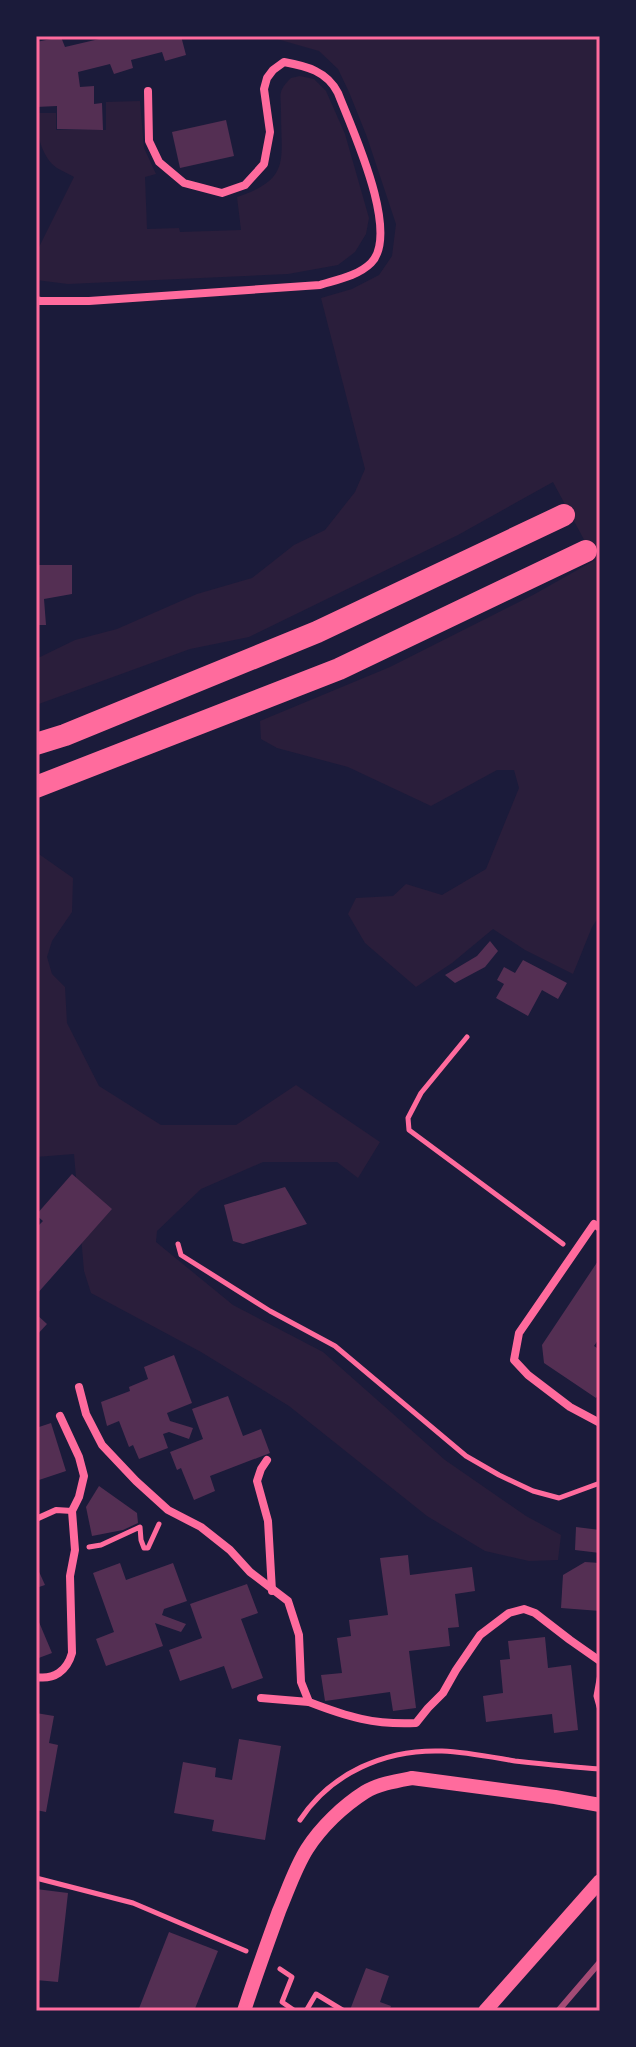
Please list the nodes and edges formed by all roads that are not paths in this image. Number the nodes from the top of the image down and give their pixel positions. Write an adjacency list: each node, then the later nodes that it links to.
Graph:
1 (148, 91): 2 (street)
2 (36, 300)
3 (564, 515): 5 (highway)
4 (586, 551): 6 (highway)
5 (36, 744)
6 (36, 787)
7 (600, 1228): 10 (street)
8 (79, 1387): 14 (street)
9 (60, 1416): 12 (street)
10 (600, 1423)
11 (267, 1460): 14 (street)
12 (72, 1511): 13 (lane); 16 (street)
13 (36, 1519)
14 (272, 1591): 18 (street)
15 (600, 1661): 18 (street)
16 (36, 1677)
17 (261, 1698): 18 (street)
18 (309, 1702)
19 (600, 1805): 21 (street)
20 (600, 1881): 22 (street)
21 (244, 2011)
22 (485, 2011)

